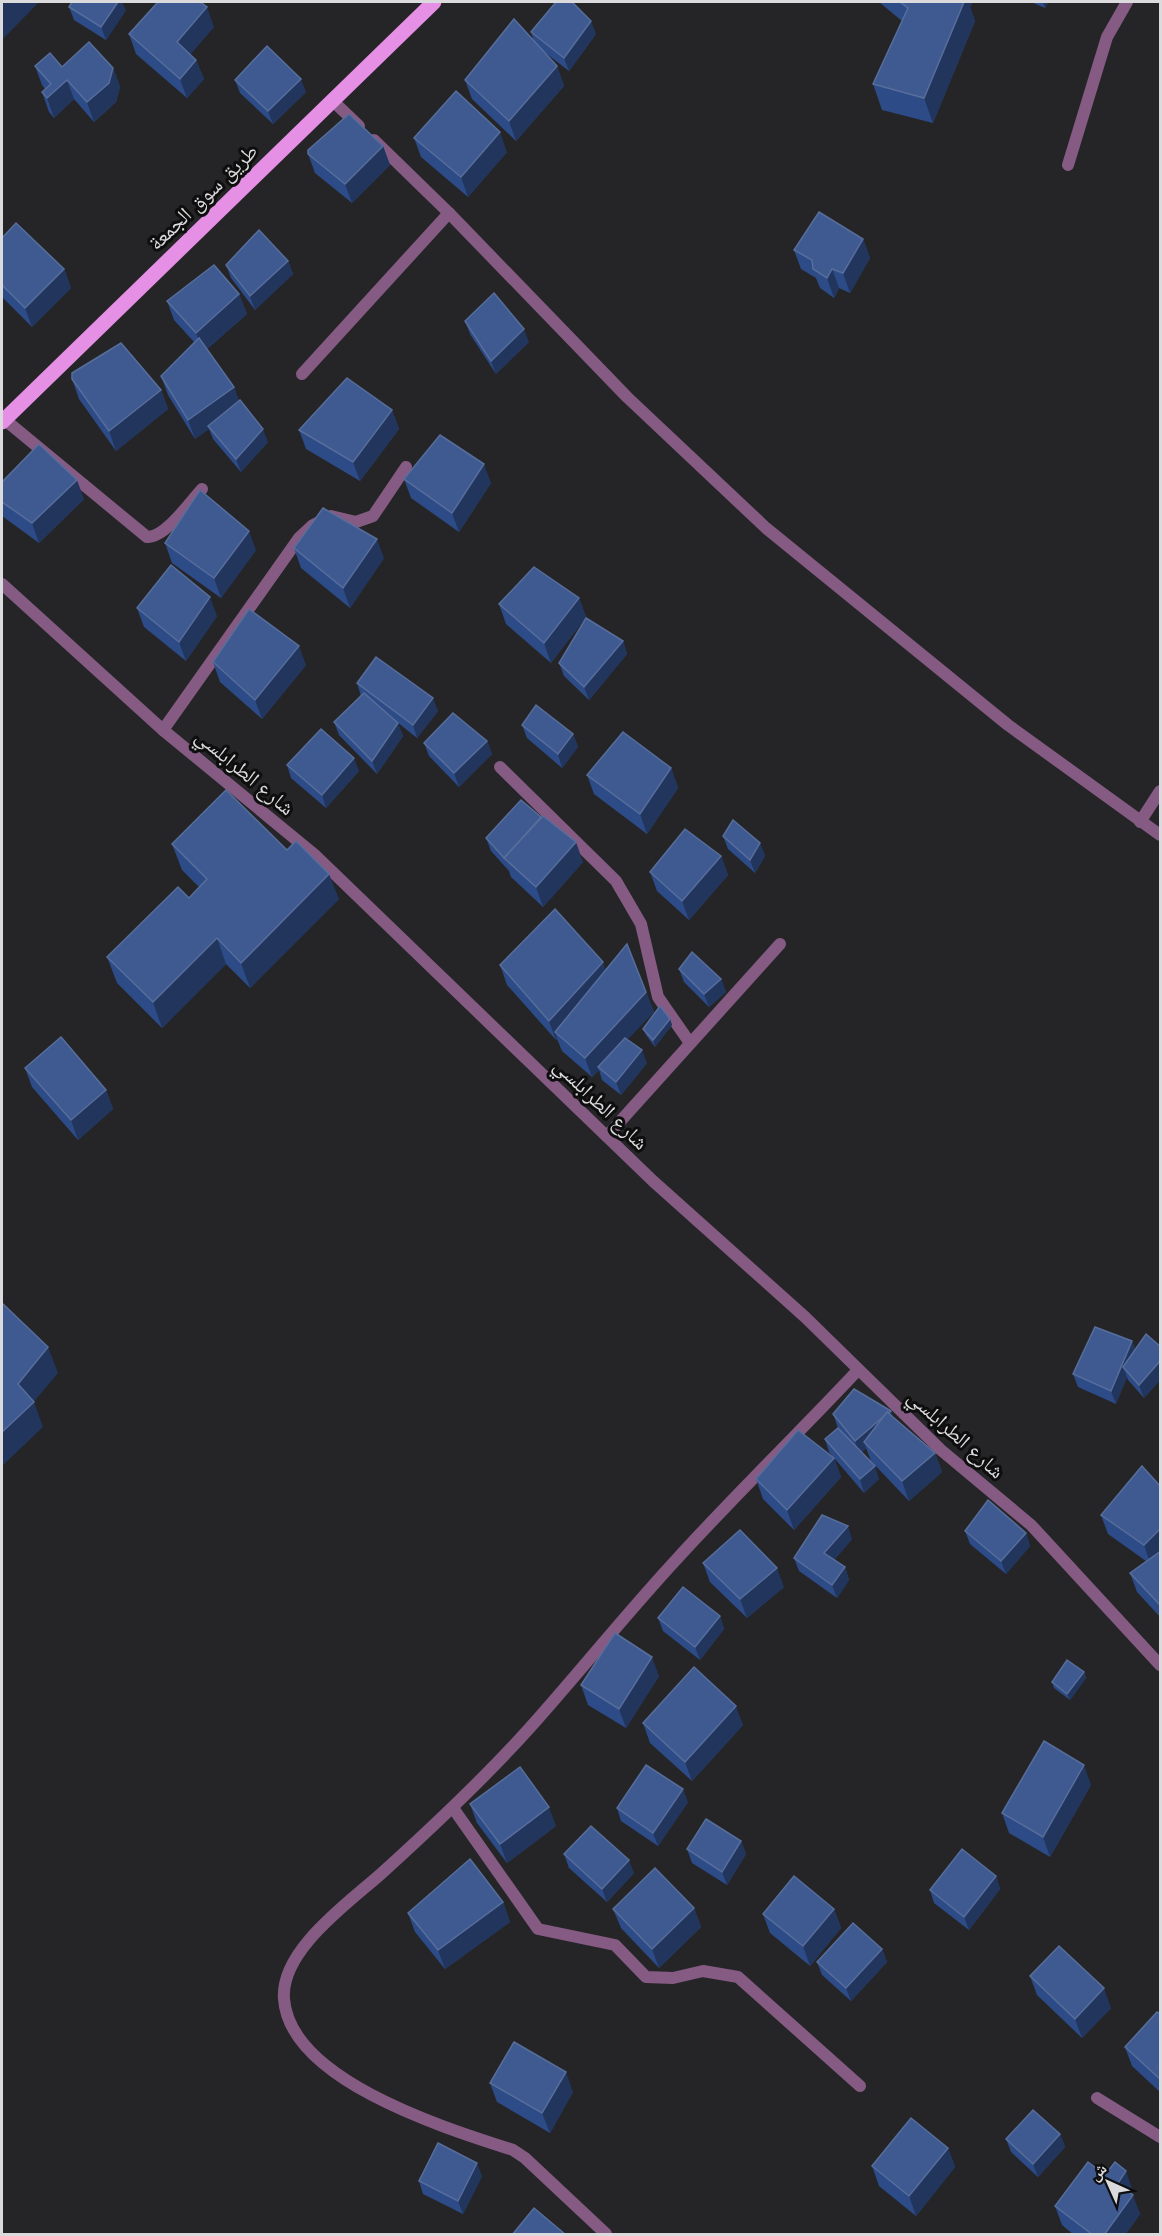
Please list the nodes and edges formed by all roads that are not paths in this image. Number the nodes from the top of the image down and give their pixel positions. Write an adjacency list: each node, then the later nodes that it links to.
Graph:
1 (434, 2): 3 (main road, طريق سوق الجمعة)
2 (1127, 2): 4 (street)
3 (333, 101): 5 (street); 7 (main road, طريق سوق الجمعة)
4 (1068, 165)
5 (449, 213): 6 (street); 14 (street)
6 (302, 374)
7 (3, 420): 9 (street)
8 (406, 467): 11 (street)
9 (202, 489)
10 (2, 584): 11 (street, شارع الطرابلسي)
11 (163, 730): 18 (street, شارع الطرابلسي)
12 (500, 767): 17 (street)
13 (1161, 791): 14 (street)
14 (1140, 822): 15 (street)
15 (1161, 835)
16 (780, 944): 17 (street)
17 (690, 1043): 18 (street)
18 (607, 1136): 19 (street, شارع الطرابلسي)
19 (858, 1370): 20 (street, شارع الطرابلسي); 21 (street)
20 (1161, 1665)
21 (453, 1808): 22 (street); 25 (street)
22 (860, 2086)
23 (1097, 2098): 24 (street)
24 (1161, 2137)
25 (606, 2235)

